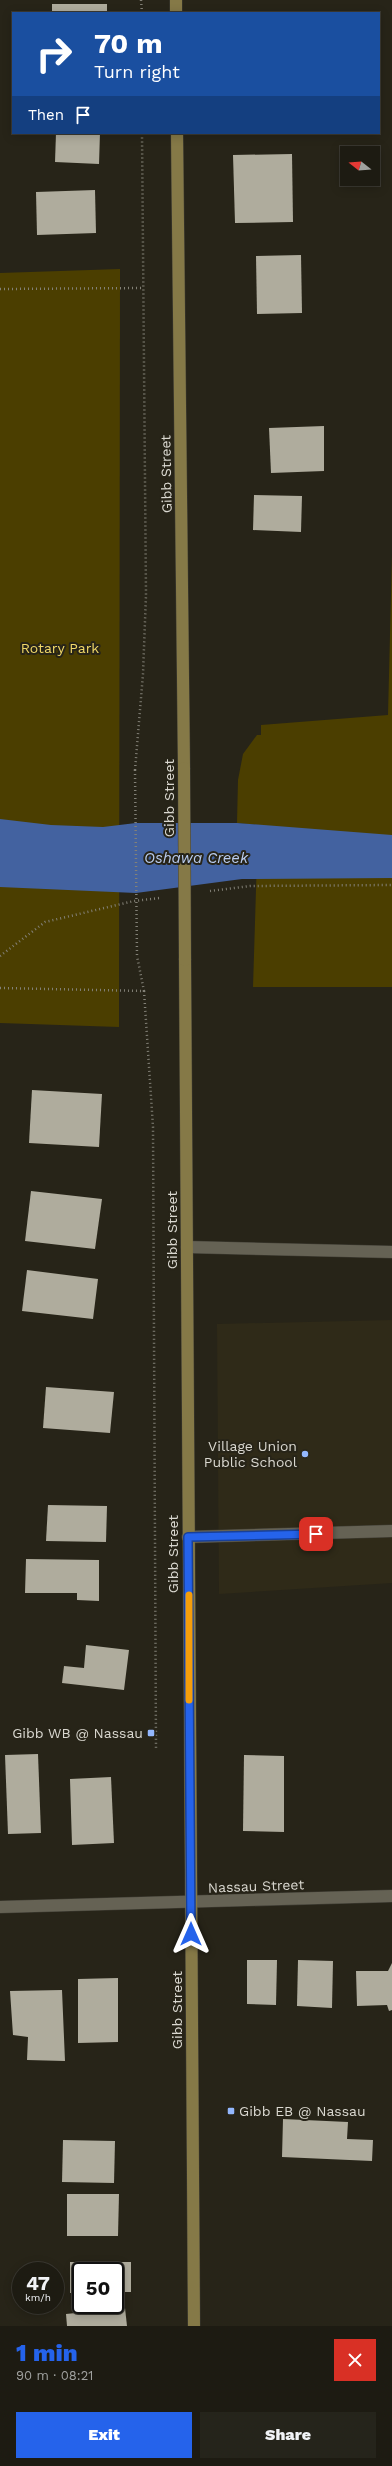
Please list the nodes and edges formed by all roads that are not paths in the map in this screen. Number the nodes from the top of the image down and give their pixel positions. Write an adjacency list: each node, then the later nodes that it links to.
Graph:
1 (176, 0): 2 (main road)
2 (176, 12)
3 (178, 134): 4 (main road, Gibb Street, bridge)
4 (187, 1247): 5 (street); 7 (main road, Gibb Street)
5 (392, 1252)
6 (392, 1532): 7 (street)
7 (188, 1537): 9 (main road, Gibb Street)
8 (392, 1896): 9 (street, Nassau Street)
9 (191, 1903): 10 (street, Nassau Street); 11 (main road, Gibb Street)
10 (0, 1907)
11 (194, 2326)

